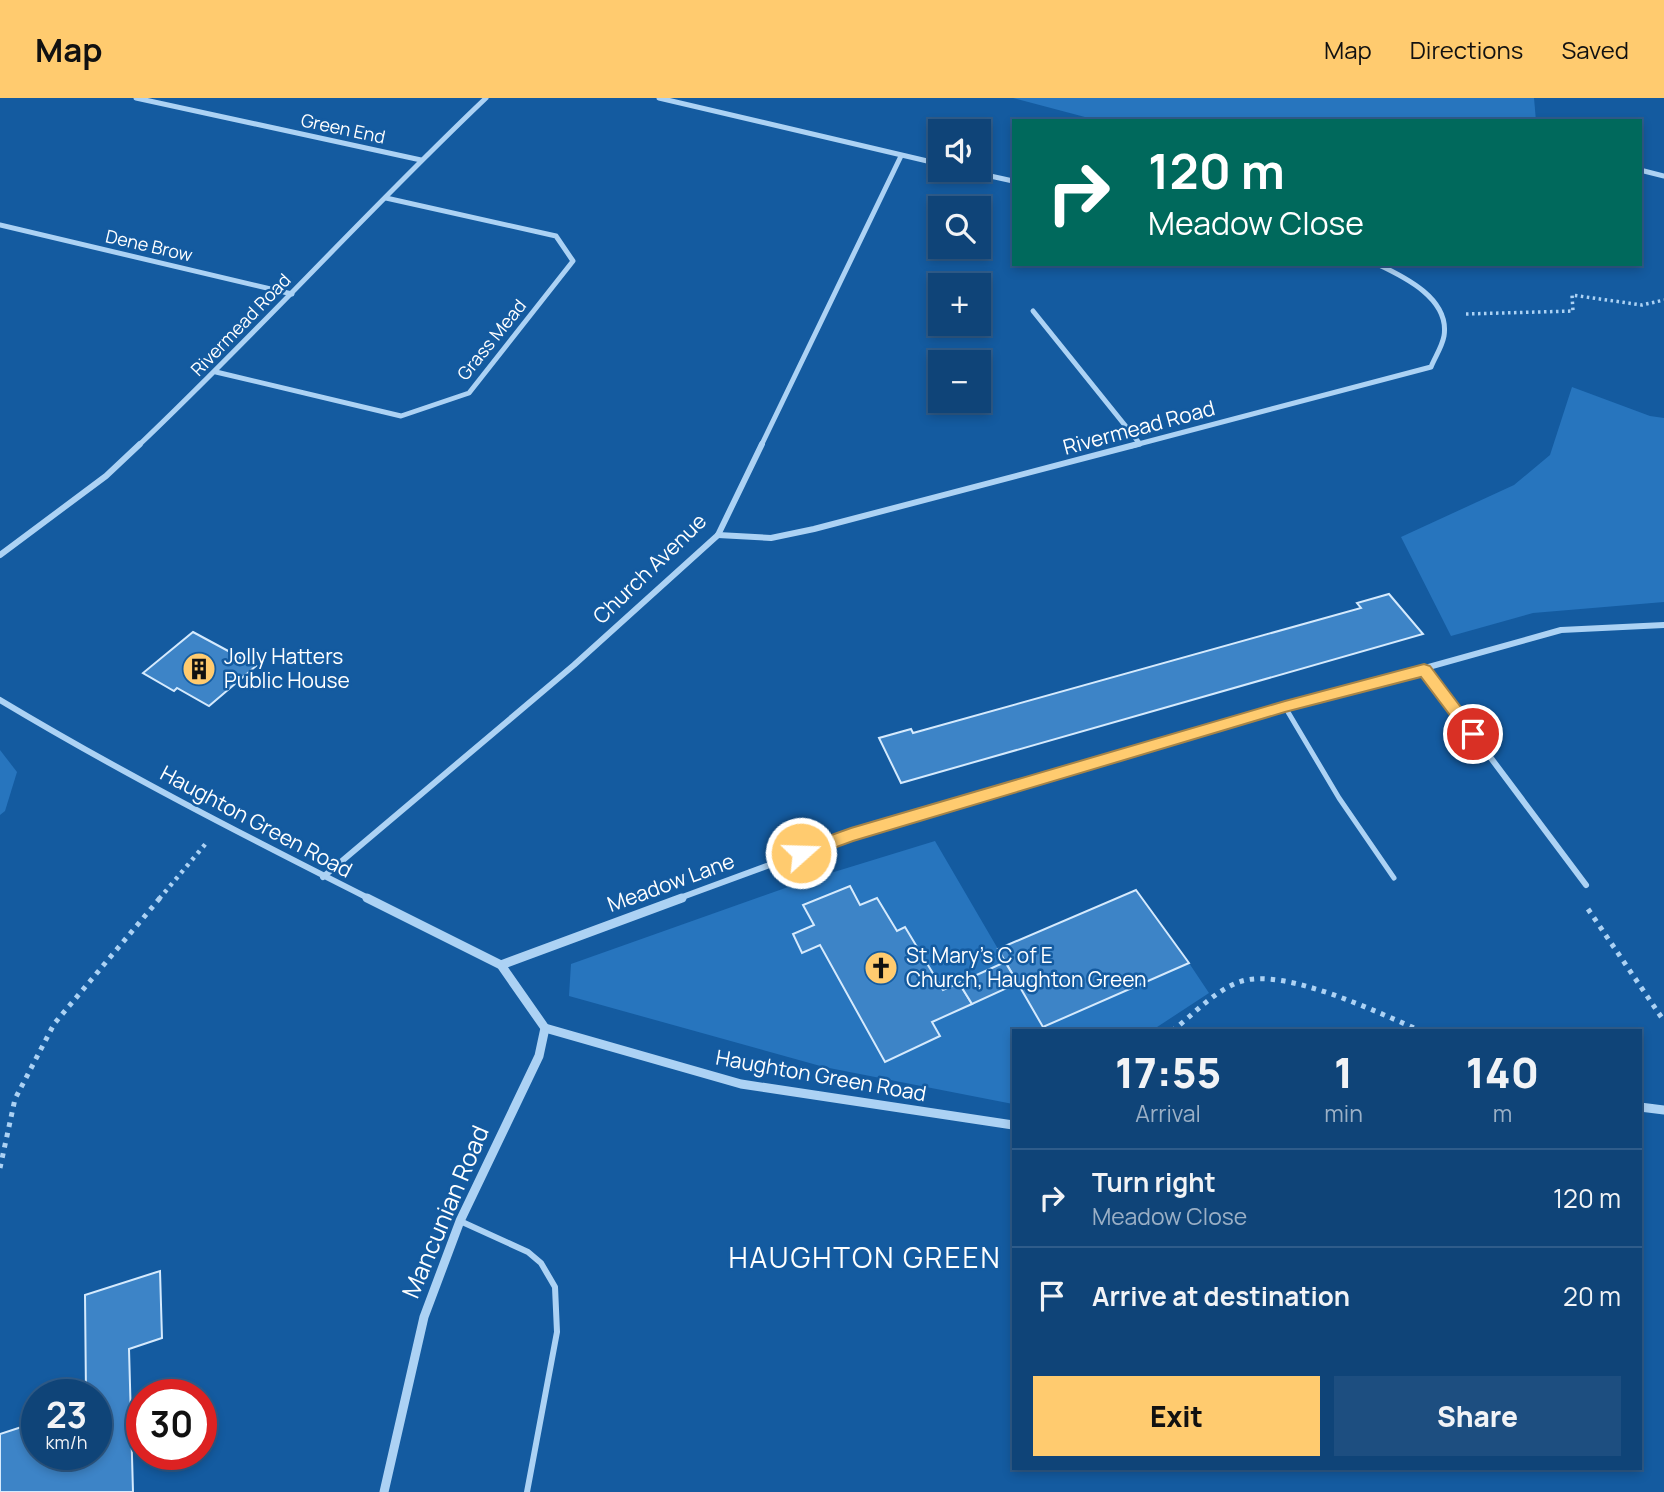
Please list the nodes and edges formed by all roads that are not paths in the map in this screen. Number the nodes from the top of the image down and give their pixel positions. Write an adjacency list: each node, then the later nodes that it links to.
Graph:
1 (136, 98): 5 (street, Green End)
2 (486, 98): 5 (street, Rivermead Road)
3 (659, 98): 4 (street)
4 (901, 156): 6 (street); 18 (street, Church Avenue)
5 (421, 160): 11 (street, Rivermead Road)
6 (928, 162)
7 (1642, 170): 9 (street)
8 (991, 176): 10 (street)
9 (1664, 176)
10 (1012, 181)
11 (386, 198): 14 (street, Rivermead Road); 16 (street, Grass Mead)
12 (0, 225): 14 (street, Dene Brow)
13 (1381, 266): 17 (street, Rivermead Road)
14 (292, 293): 16 (street, Rivermead Road)
15 (1033, 311): 17 (street)
16 (216, 372): 19 (street, Rivermead Road)
17 (1140, 444): 18 (street, Rivermead Road)
18 (718, 535): 24 (street, Church Avenue)
19 (0, 555)
20 (1664, 625): 21 (street, Meadow Lane)
21 (1424, 670): 23 (street, Meadow Lane); 26 (street)
22 (0, 700): 24 (street, Haughton Green Road)
23 (1285, 707): 25 (lane); 27 (street, Meadow Lane)
24 (323, 877): 27 (street, Haughton Green Road)
25 (1394, 878)
26 (1586, 885)
27 (501, 965): 28 (street)
28 (545, 1028): 31 (street, Haughton Green Road); 32 (street, Mancunian Road)
29 (1642, 1107): 30 (street)
30 (1664, 1110)
31 (1012, 1125)
32 (460, 1222): 33 (street, Mancunian Road); 34 (lane)
33 (384, 1492)
34 (527, 1492)

